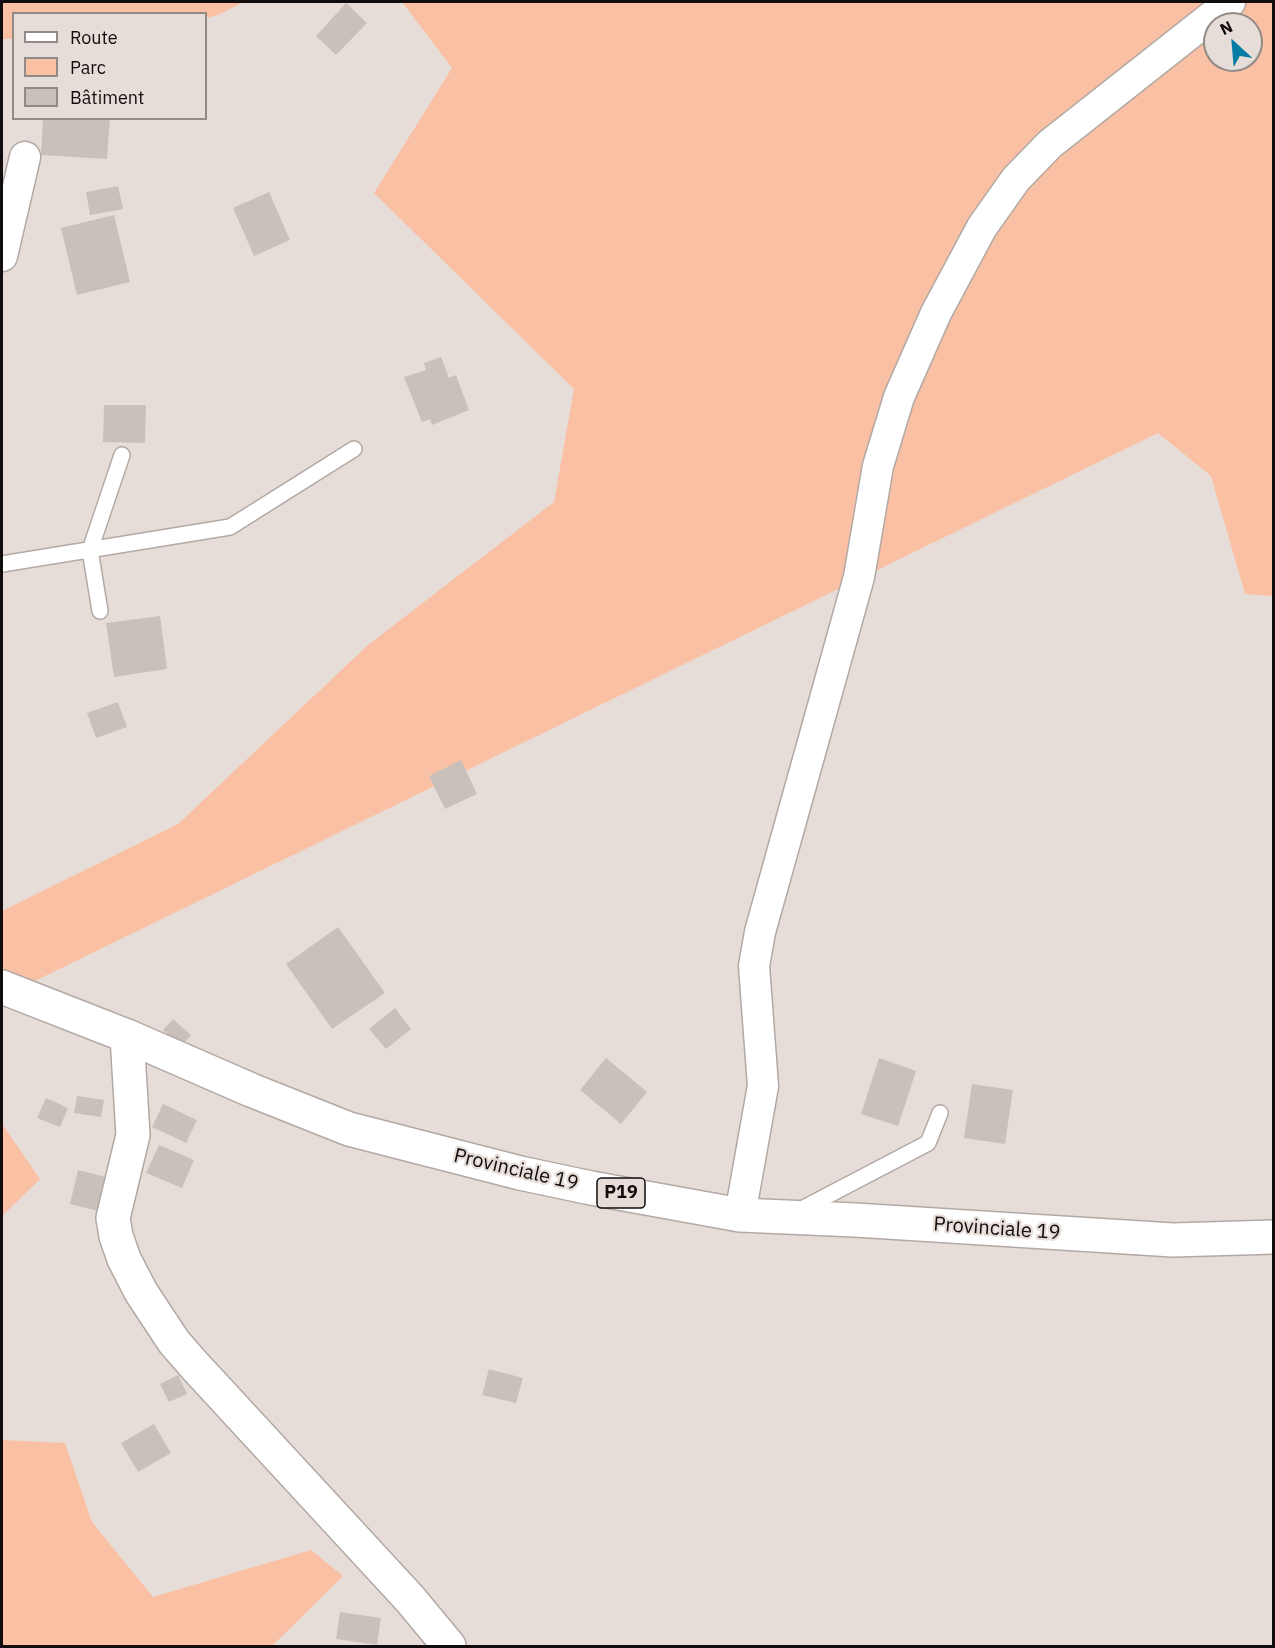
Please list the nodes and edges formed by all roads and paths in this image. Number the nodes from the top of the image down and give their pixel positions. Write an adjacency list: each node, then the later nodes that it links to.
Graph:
1 (1230, 2): 12 (street)
2 (26, 157): 3 (street)
3 (2, 256)
4 (354, 449): 6 (lane)
5 (122, 455): 6 (lane)
6 (90, 550): 7 (lane); 8 (lane)
7 (2, 564)
8 (100, 611)
9 (2, 987): 10 (main road, Provinciale 19 / P19)
10 (127, 1036): 12 (main road, Provinciale 19 / P19); 14 (main road)
11 (940, 1113): 12 (lane)
12 (740, 1215): 13 (main road, Provinciale 19 / P19)
13 (1274, 1237)
14 (449, 1647)

